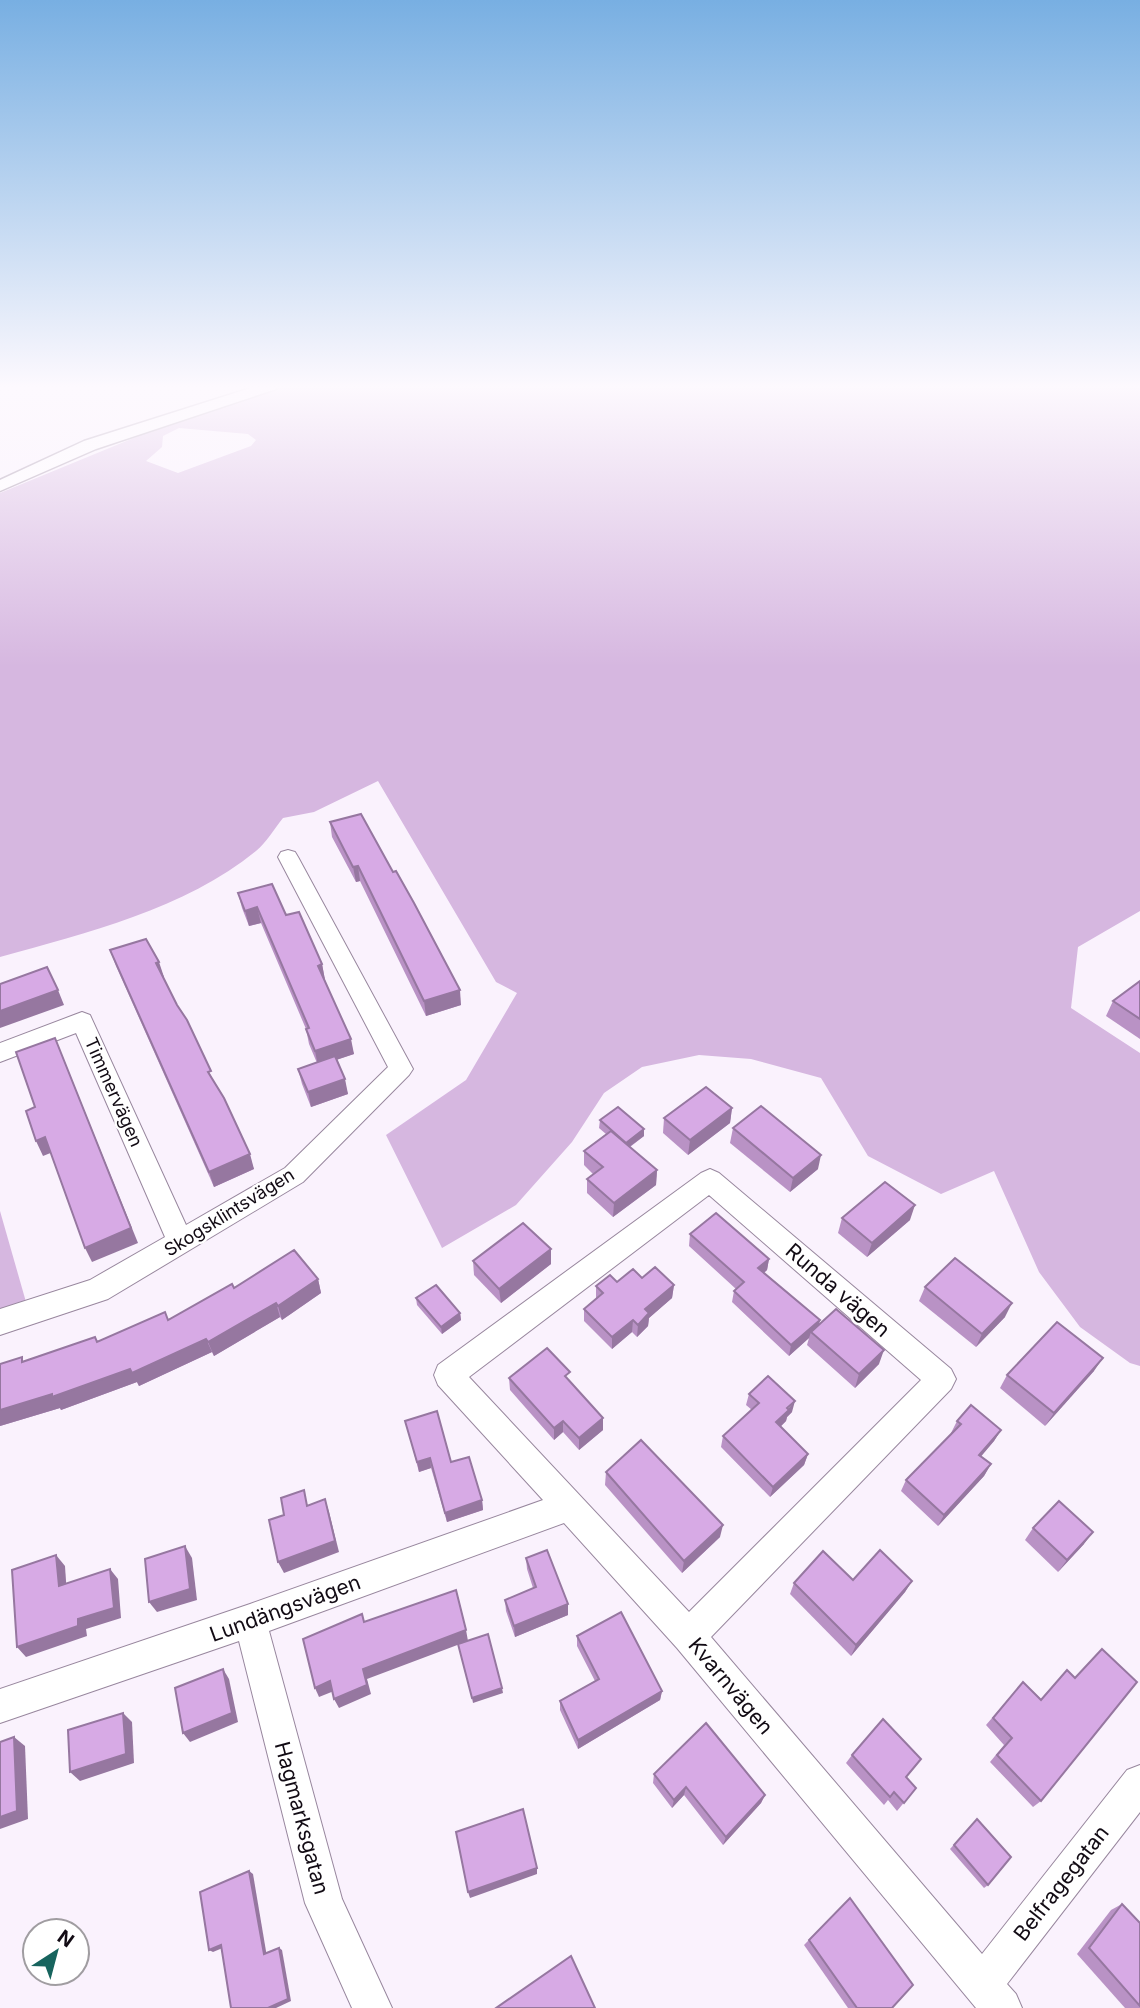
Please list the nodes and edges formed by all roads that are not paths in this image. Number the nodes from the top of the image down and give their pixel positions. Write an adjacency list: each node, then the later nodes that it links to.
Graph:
1 (288, 857): 3 (street, Skogsklintsvägen)
2 (0, 1053): 3 (street, Timmervägen)
3 (181, 1243): 4 (street, Skogsklintsvägen)
4 (0, 1322)
5 (448, 1375): 6 (street, Kvarnvägen); 8 (street, Runda vägen)
6 (569, 1506): 7 (street, Lundängsvägen); 8 (street, Kvarnvägen)
7 (250, 1621): 9 (street, Lundängsvägen); 12 (street, Hagmarksgatan)
8 (689, 1636): 11 (street, Kvarnvägen)
9 (0, 1706)
10 (1140, 1783): 11 (street, Belfragegatan)
11 (992, 1996)
12 (372, 2008)

